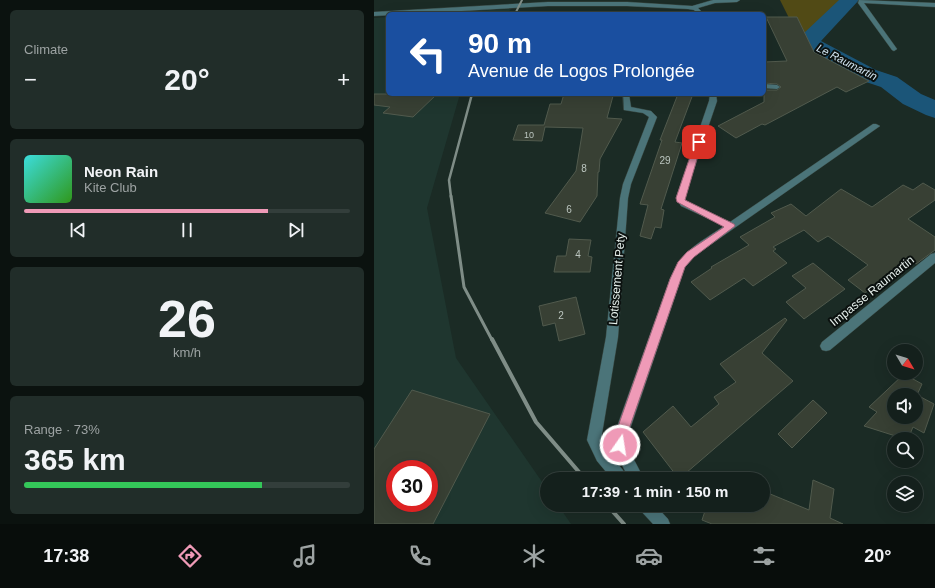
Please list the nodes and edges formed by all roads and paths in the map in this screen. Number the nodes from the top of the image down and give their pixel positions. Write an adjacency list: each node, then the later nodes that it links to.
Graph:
1 (737, 0): 3 (street)
2 (935, 5): 8 (street)
3 (692, 8): 4 (street); 5 (street)
4 (427, 12)
5 (700, 12)
6 (374, 14): 7 (street)
7 (386, 14)
8 (894, 49)
9 (766, 86): 10 (street)
10 (777, 87)
11 (626, 96): 17 (street, Lotissement Pety)
12 (713, 96): 14 (street)
13 (876, 126): 14 (street)
14 (731, 226): 18 (street)
15 (935, 257): 16 (street, Impasse Raumartin)
16 (826, 346)
17 (615, 472)
18 (633, 472)
19 (652, 512): 21 (street)
20 (655, 512): 21 (street)
21 (661, 522)

